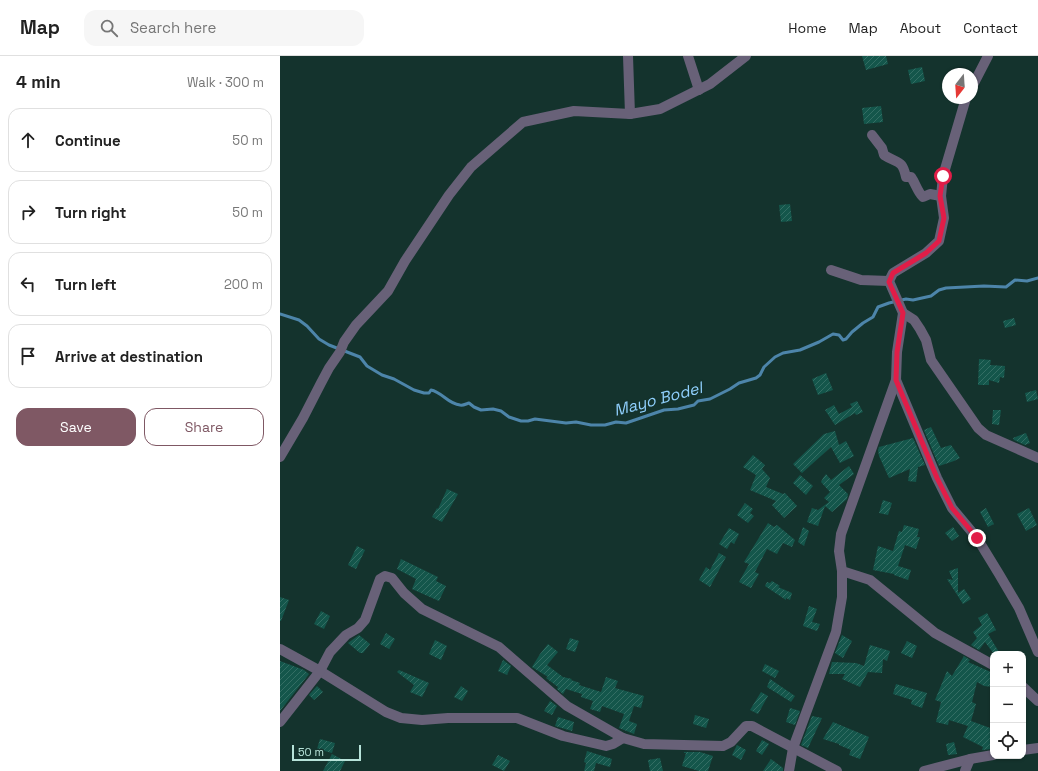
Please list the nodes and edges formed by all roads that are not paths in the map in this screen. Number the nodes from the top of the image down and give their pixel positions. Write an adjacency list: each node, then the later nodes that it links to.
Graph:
1 (628, 56): 8 (street)
2 (688, 56): 6 (street)
3 (746, 56): 6 (street)
4 (988, 56): 5 (street)
5 (978, 75)
6 (700, 90): 8 (street)
7 (964, 104): 10 (street)
8 (630, 114): 15 (street)
9 (872, 135): 10 (street)
10 (940, 196): 12 (street)
11 (831, 270): 12 (street)
12 (889, 282): 13 (street)
13 (900, 305): 14 (street); 16 (street)
14 (896, 380): 17 (street); 19 (street)
15 (280, 456)
16 (1038, 458)
17 (842, 571): 20 (street); 26 (street)
18 (280, 649): 21 (street)
19 (1038, 652)
20 (990, 663)
21 (320, 671): 24 (street); 25 (street); 25 (street)
22 (1026, 691): 23 (street)
23 (1038, 701)
24 (280, 722)
25 (623, 738): 26 (street)
26 (792, 748): 31 (street); 32 (street)
27 (1038, 748): 28 (street)
28 (1026, 750)
29 (990, 756): 30 (street)
30 (970, 759): 33 (street); 34 (street)
31 (789, 771)
32 (836, 771)
33 (924, 771)
34 (965, 771)

